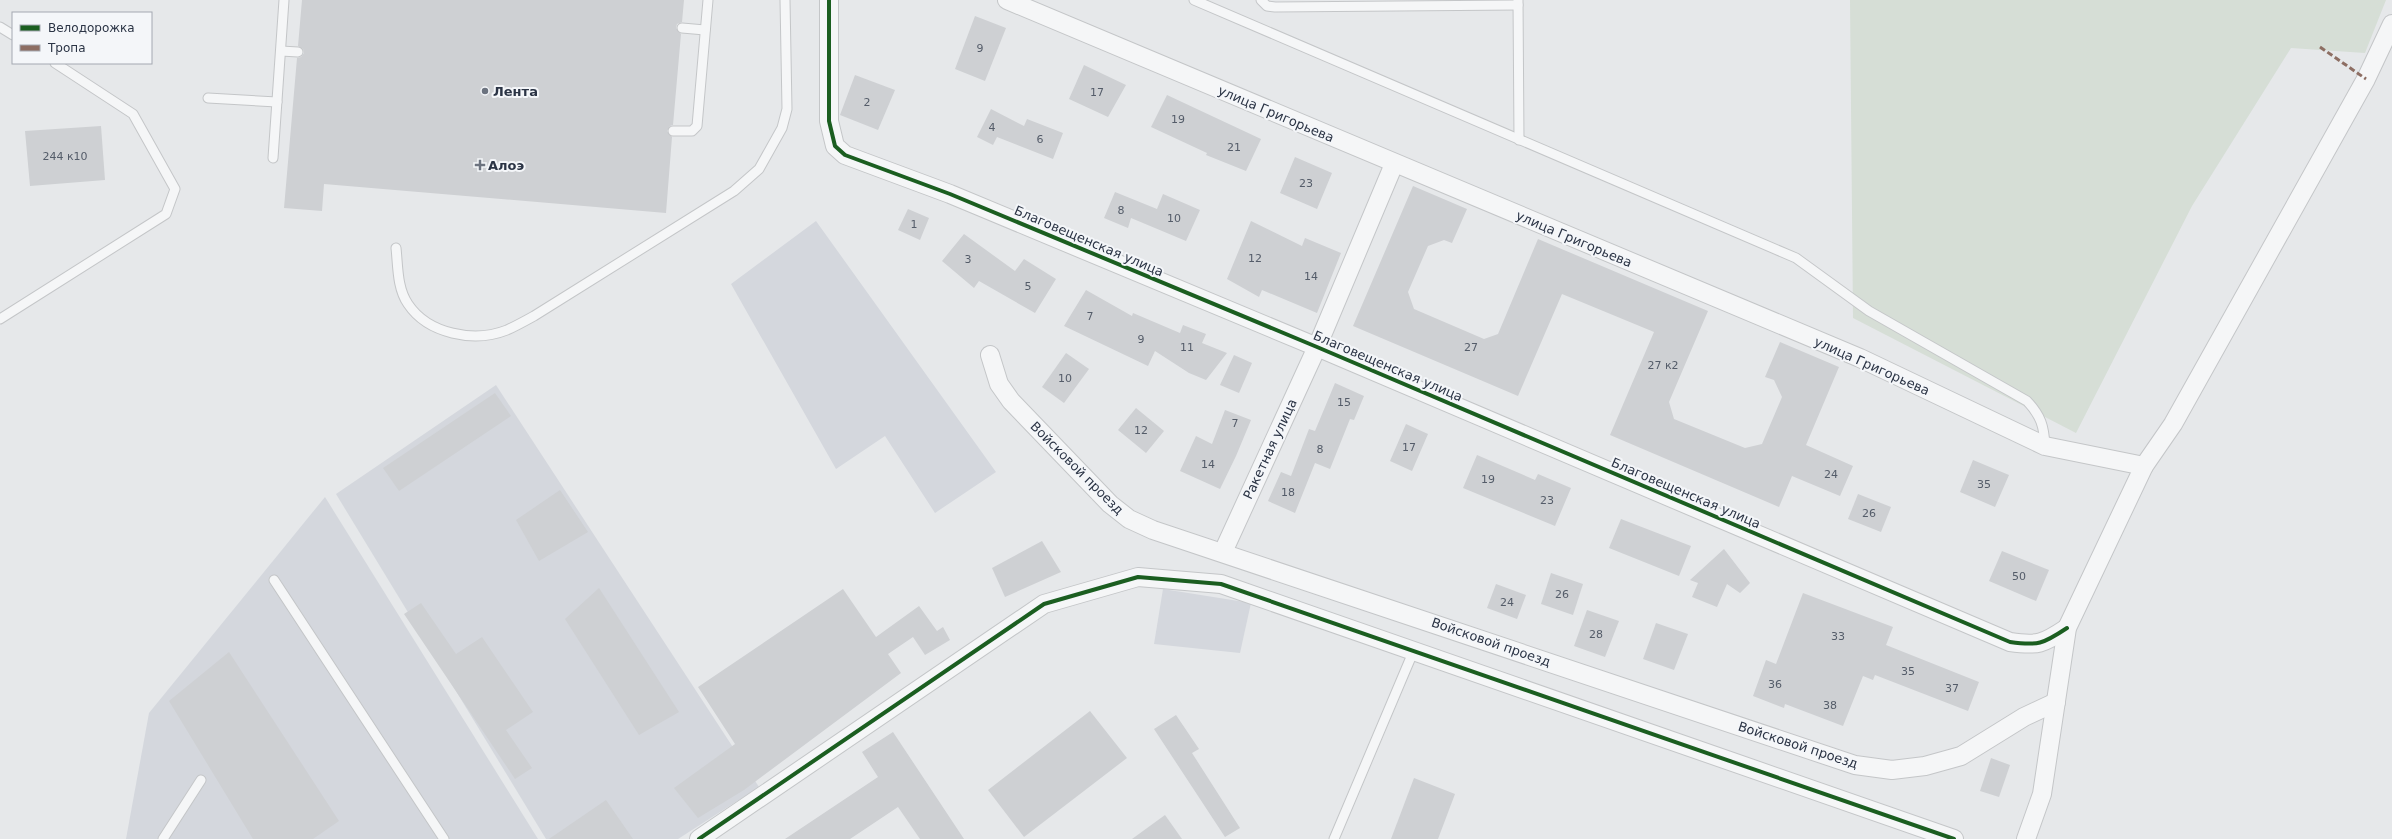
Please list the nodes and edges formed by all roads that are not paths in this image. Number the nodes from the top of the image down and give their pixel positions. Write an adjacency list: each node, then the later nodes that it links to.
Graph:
1 (284, 0): 15 (lane)
2 (708, 0): 13 (lane)
3 (785, 0): 24 (lane)
4 (829, 0): 26 (street, Благовещенская улица)
5 (1007, 0): 23 (street, улица Григорьева)
6 (1194, 0): 21 (lane)
7 (1261, 0): 9 (lane)
8 (1518, 2): 9 (lane); 21 (lane)
9 (1419, 3)
10 (2392, 24): 29 (street)
11 (0, 27): 14 (lane)
12 (682, 28): 13 (lane)
13 (705, 30): 20 (lane)
14 (12, 34)
15 (281, 51): 16 (lane); 19 (lane)
16 (298, 52)
17 (57, 64): 25 (lane)
18 (208, 98): 19 (lane)
19 (277, 102): 22 (lane)
20 (673, 130)
21 (1519, 140): 28 (lane)
22 (273, 158)
23 (1394, 164): 26 (street, Ракетная улица); 28 (street, улица Григорьева)
24 (396, 248)
25 (0, 319)
26 (1317, 346): 30 (street, Ракетная улица); 32 (street, Благовещенская улица)
27 (990, 355): 30 (street, Войсковой проезд)
28 (2045, 446): 29 (street, улица Григорьева)
29 (2144, 466): 32 (street)
30 (1223, 552): 34 (street, Войсковой проезд)
31 (274, 580): 37 (lane)
32 (2067, 628): 34 (street)
33 (1414, 650): 38 (street); 39 (lane); 40 (street)
34 (2056, 702): 41 (street)
35 (201, 780): 36 (lane)
36 (163, 839)
37 (444, 839)
38 (699, 839)
39 (1334, 839)
40 (1954, 839)
41 (2026, 839)

